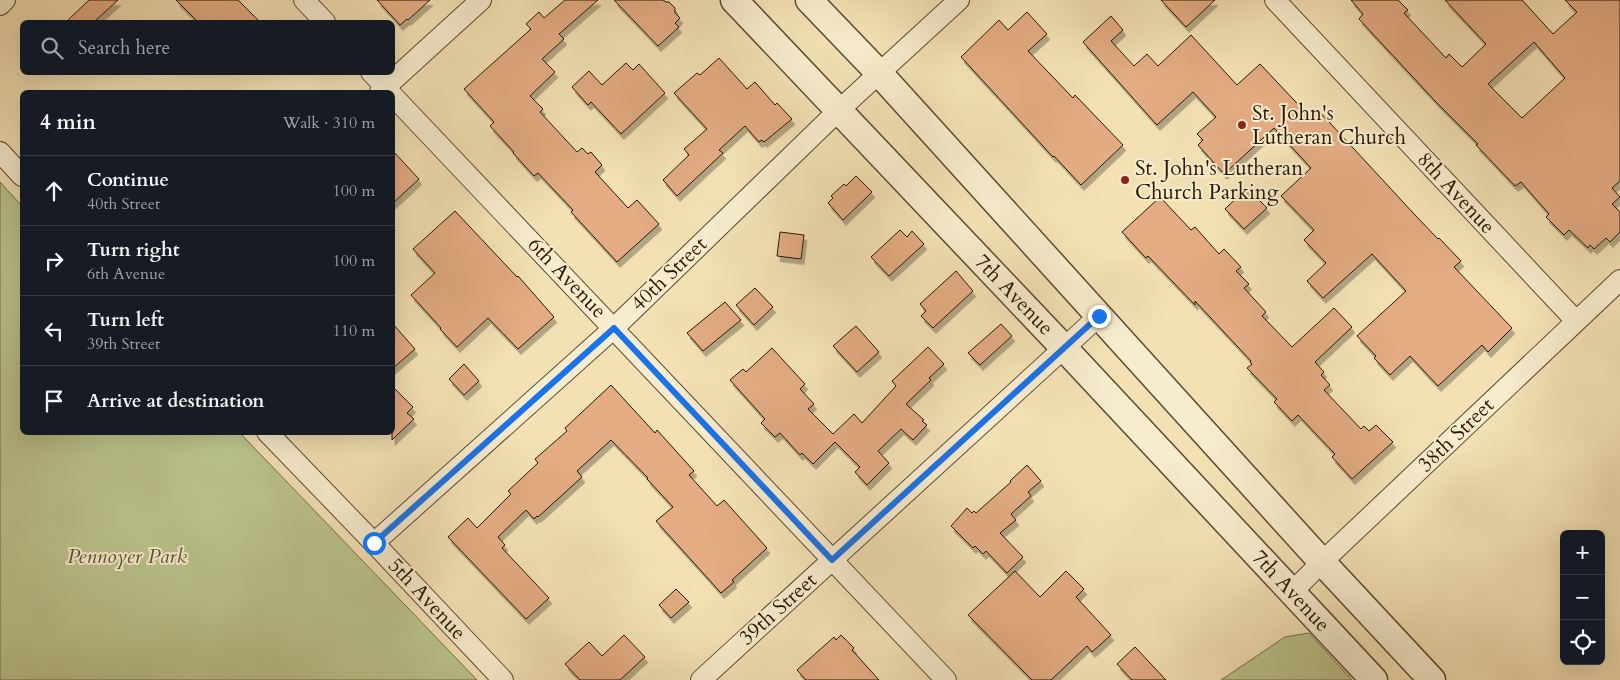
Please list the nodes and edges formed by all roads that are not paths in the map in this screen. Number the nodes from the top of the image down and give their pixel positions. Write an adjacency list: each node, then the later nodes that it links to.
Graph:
1 (5, 0): 8 (street)
2 (304, 0): 9 (street)
3 (481, 0): 13 (street)
4 (734, 0): 15 (street, 7th Avenue)
5 (809, 0): 10 (street, 7th Avenue)
6 (959, 0): 10 (street, 40th Street)
7 (1275, 0): 20 (street, 8th Avenue)
8 (0, 5)
9 (323, 20)
10 (879, 73): 15 (street, 40th Street); 19 (street, 7th Avenue)
11 (373, 75): 12 (street, 6th Avenue)
12 (385, 90)
13 (389, 90)
14 (395, 100): 21 (street, 6th Avenue)
15 (838, 111): 21 (street, 40th Street); 22 (street, 7th Avenue)
16 (0, 152): 17 (street)
17 (20, 174)
18 (1620, 280): 20 (street, 38th Street)
19 (1099, 316): 22 (street, 39th Street); 26 (street, 7th Avenue)
20 (1576, 321): 26 (street, 38th Street)
21 (614, 328): 24 (street, 40th Street); 25 (street, 6th Avenue)
22 (1064, 348): 25 (street, 39th Street); 27 (street, 7th Avenue)
23 (270, 435): 24 (street, 5th Avenue)
24 (374, 543): 28 (street, 5th Avenue)
25 (832, 560): 29 (street, 39th Street); 30 (street, 6th Avenue)
26 (1322, 562): 27 (street, 38th Street); 32 (street, 7th Avenue)
27 (1292, 592): 31 (street, 7th Avenue)
28 (504, 680)
29 (701, 680)
30 (946, 680)
31 (1374, 680)
32 (1432, 680)

